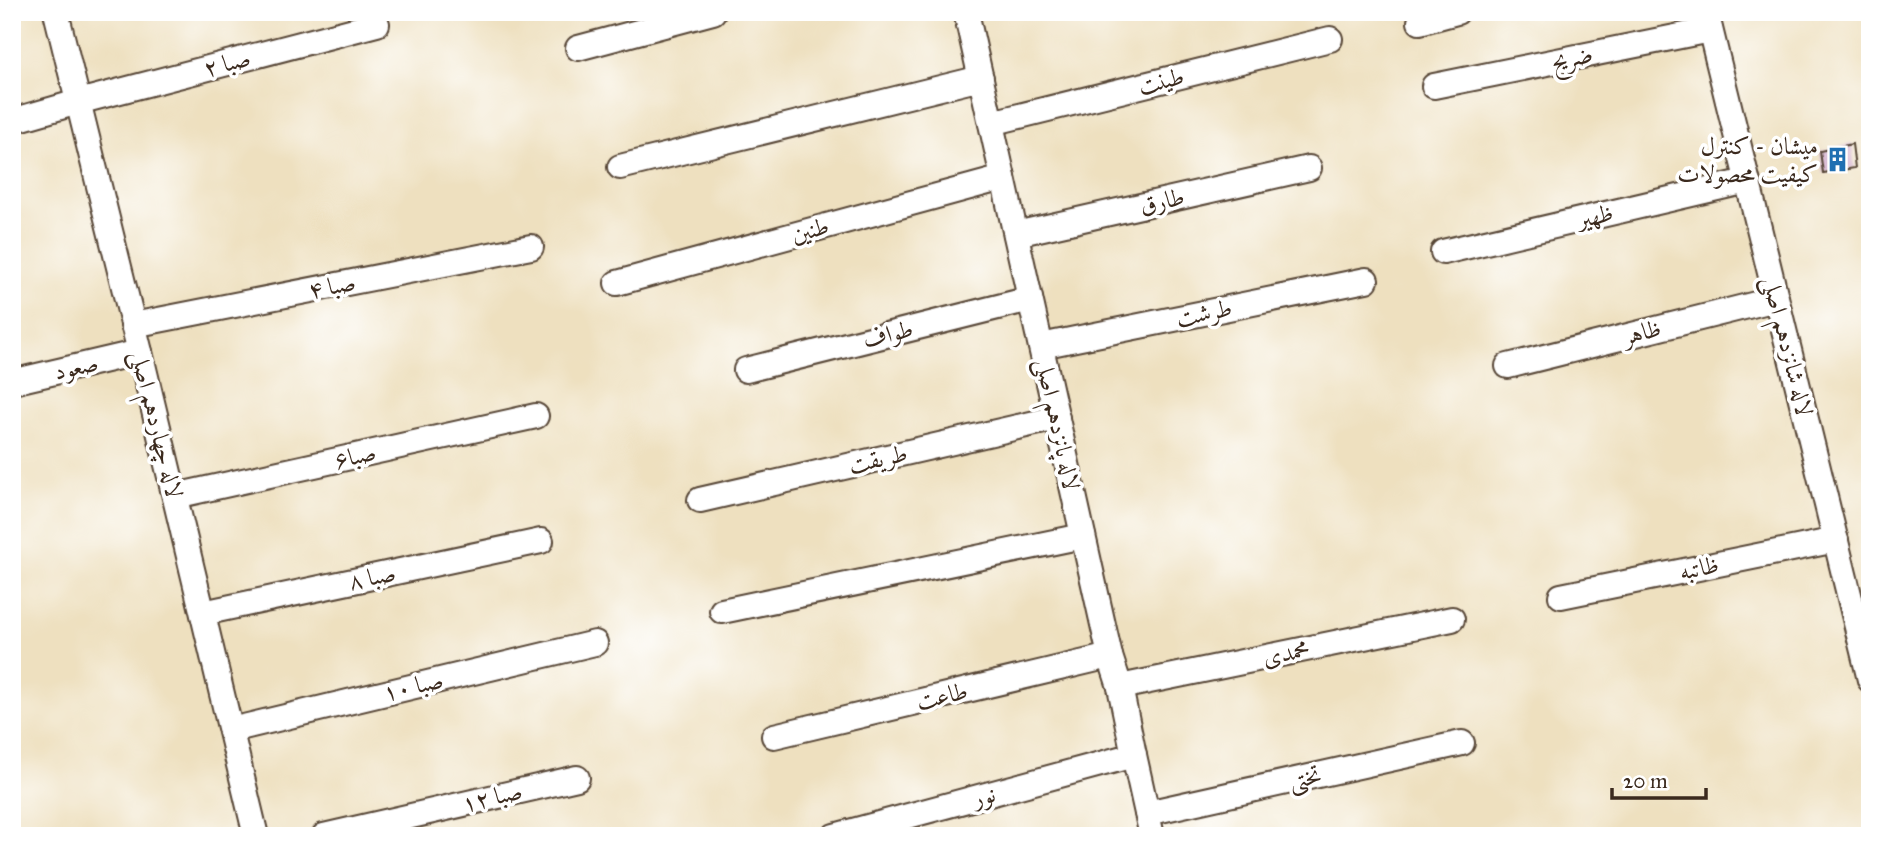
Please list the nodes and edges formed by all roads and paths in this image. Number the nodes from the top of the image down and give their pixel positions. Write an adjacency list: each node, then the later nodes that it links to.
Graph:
1 (56, 12): 12 (street, لاله چهاردهم اصلی)
2 (713, 12): 9 (street)
3 (966, 12): 10 (street, لاله پانزدهم اصلی)
4 (1457, 12): 6 (street)
5 (1708, 21): 11 (street, ضریح); 18 (street, لاله شانزدهم اصلی)
6 (1420, 22)
7 (377, 24): 12 (street, صبا ۲)
8 (1330, 38): 14 (street, طینت)
9 (578, 48)
10 (981, 78): 14 (street, لاله پانزدهم اصلی); 15 (street)
11 (1434, 86)
12 (78, 102): 13 (street, صبا ۲); 26 (street, لاله چهاردهم اصلی)
13 (12, 121)
14 (991, 123): 17 (street, لاله پانزدهم اصلی)
15 (620, 167)
16 (1309, 168): 19 (street, طارق)
17 (1003, 178): 19 (street, لاله پانزدهم اصلی); 23 (street, طنین)
18 (1747, 181): 21 (street, ظهیر); 25 (street, لاله شانزدهم اصلی)
19 (1016, 234): 24 (street, لاله پانزدهم اصلی)
20 (531, 247): 26 (street, صبا ۴)
21 (1443, 252)
22 (1366, 280): 27 (street, طرشت)
23 (617, 283)
24 (1030, 299): 27 (street, لاله پانزدهم اصلی); 30 (street, طواف)
25 (1776, 299): 29 (street, ظاهر); 37 (street, لاله شانزدهم اصلی)
26 (133, 325): 28 (street, لاله چهاردهم اصلی)
27 (1041, 346): 33 (street, لاله پانزدهم اصلی)
28 (140, 352): 31 (street, صعود); 34 (street, لاله چهاردهم اصلی)
29 (1508, 366)
30 (746, 370)
31 (12, 382)
32 (536, 416): 34 (street, صبا۶)
33 (1057, 418): 35 (street, طریقت); 36 (street, لاله پانزدهم اصلی)
34 (175, 496): 41 (street, لاله چهاردهم اصلی)
35 (700, 500)
36 (1083, 536): 40 (street); 44 (street, لاله پانزدهم اصلی)
37 (1836, 540): 39 (street, ظاتبه); 45 (street, لاله شانزدهم اصلی)
38 (541, 541): 41 (street, صبا ۸)
39 (1561, 596)
40 (722, 611)
41 (203, 614): 47 (street, لاله چهاردهم اصلی)
42 (1452, 619): 46 (street, محمدی)
43 (595, 643): 47 (street, صبا ۱۰)
44 (1110, 656): 46 (street, لاله پانزدهم اصلی); 48 (street, طاعت)
45 (1870, 680)
46 (1120, 687): 50 (street, لاله پانزدهم اصلی)
47 (231, 730): 53 (street, لاله چهاردهم اصلی)
48 (774, 736)
49 (1462, 743): 52 (street, تختی)
50 (1134, 755): 52 (street, لاله پانزدهم اصلی); 55 (street, نور)
51 (577, 778): 54 (street, صبا ۱۲)
52 (1150, 825)
53 (256, 836)
54 (324, 836)
55 (834, 836)

